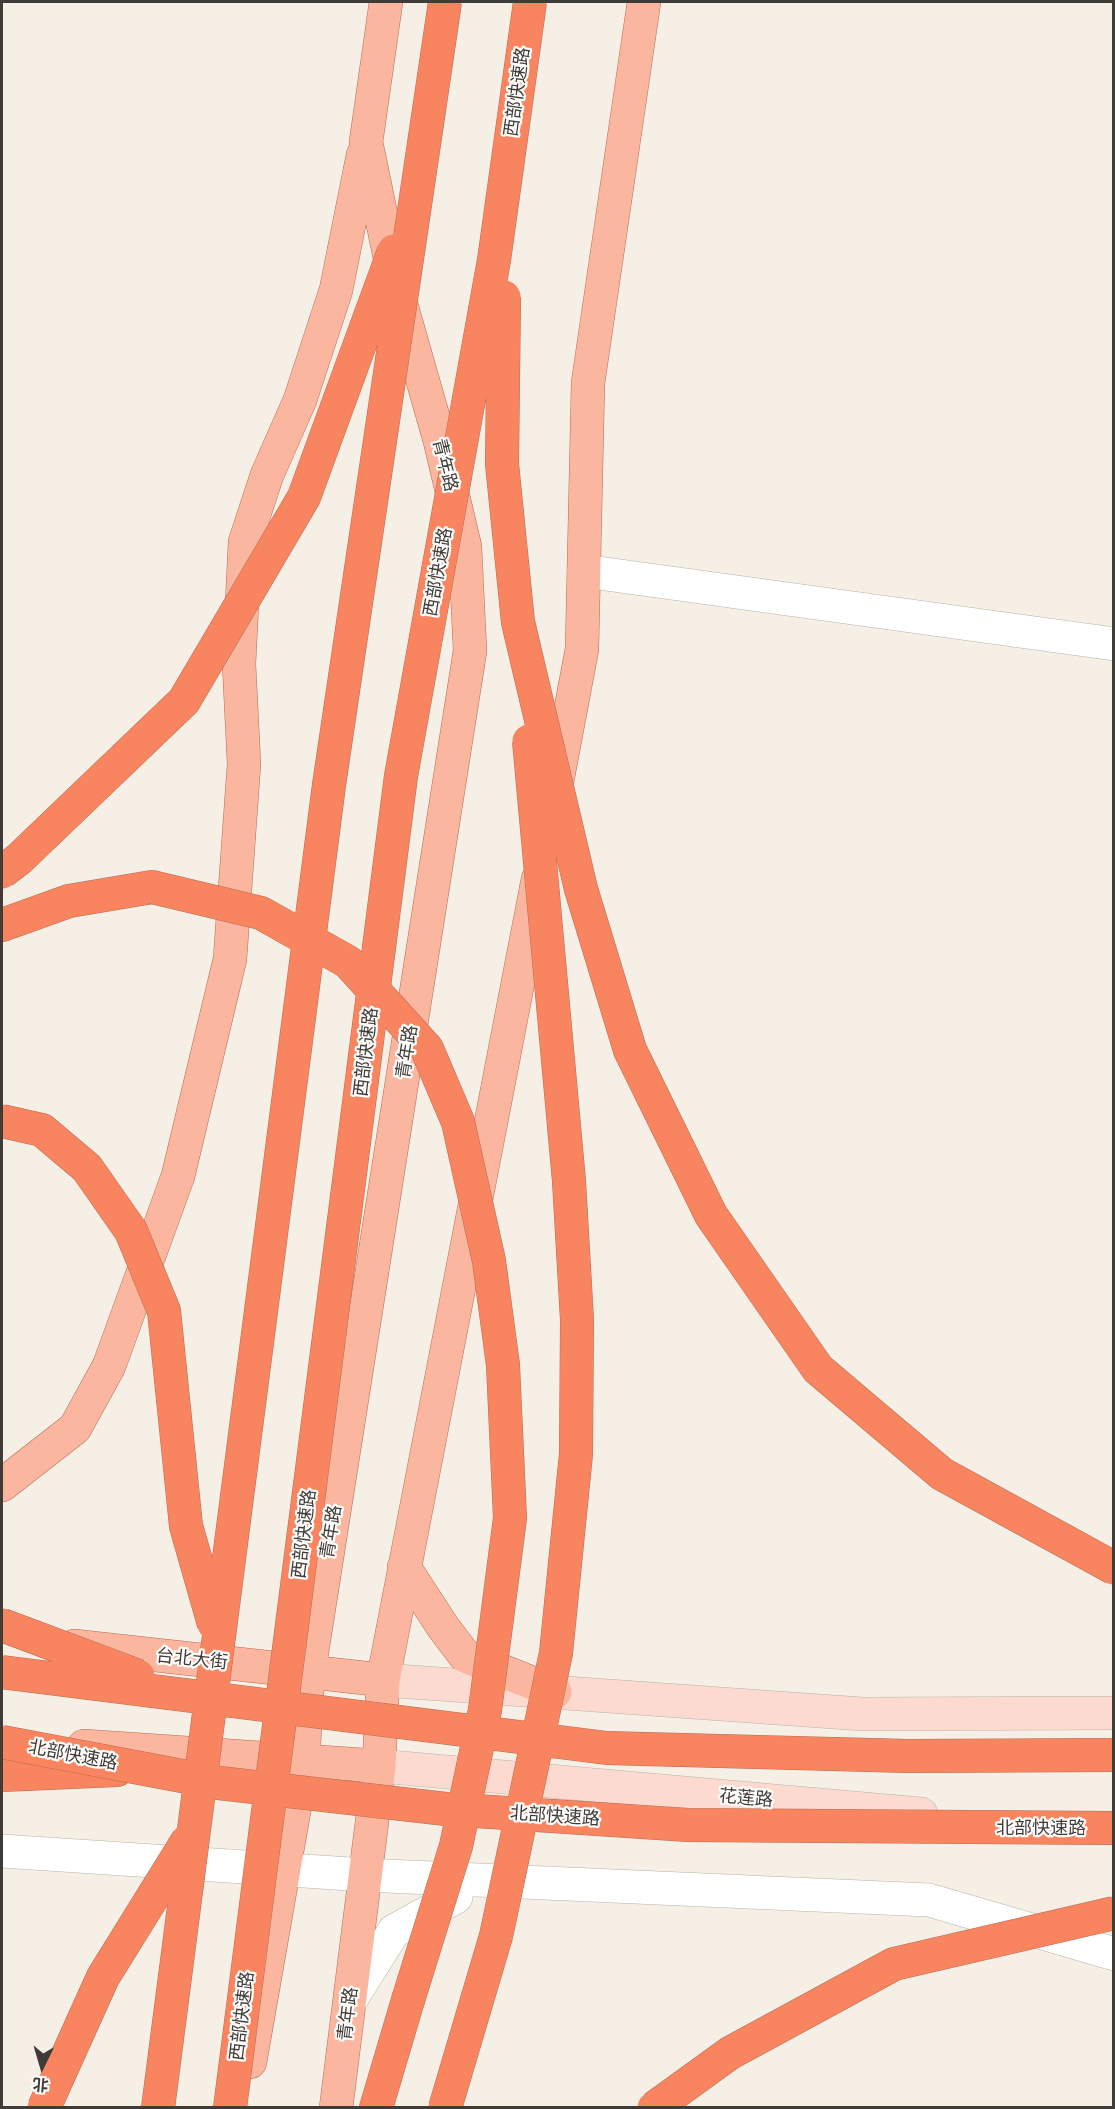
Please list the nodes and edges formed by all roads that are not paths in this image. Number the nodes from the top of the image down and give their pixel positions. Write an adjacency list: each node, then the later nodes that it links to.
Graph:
1 (386, 2): 5 (main road, 青年路)
2 (445, 2): 7 (highway, bridge)
3 (530, 2): 6 (highway, 西部快速路, bridge)
4 (645, 2): 8 (main road, 青年路)
5 (366, 142): 14 (main road); 21 (main road, 青年路)
6 (510, 146): 9 (highway, bridge); 43 (highway, 西部快速路, bridge)
7 (417, 188): 11 (highway, bridge); 19 (highway, bridge)
8 (584, 571): 10 (street); 15 (main road, 青年路)
9 (516, 604): 16 (highway, bridge); 47 (highway, bridge)
10 (1113, 644)
11 (2, 872)
12 (2, 926): 46 (highway, bridge)
13 (2, 1120): 19 (highway, bridge)
14 (2, 1485)
15 (404, 1567): 22 (main road, 青年路); 23 (main road)
16 (1113, 1568)
17 (2, 1625): 24 (highway, bridge)
18 (2, 1636): 21 (main road, 台北大街)
19 (218, 1638): 33 (highway, bridge)
20 (2, 1672): 24 (highway, bridge)
21 (309, 1672): 22 (main road, 台北大街); 28 (main road, 青年路)
22 (383, 1680): 23 (main road); 29 (main road, 青年路)
23 (555, 1692): 25 (main road)
24 (190, 1696): 27 (highway, bridge)
25 (1113, 1713)
26 (2, 1741): 28 (main road); 30 (highway, 北部快速路, bridge)
27 (1113, 1755)
28 (303, 1760): 29 (main road); 35 (main road, 青年路)
29 (379, 1766): 32 (main road, 花莲路); 36 (main road, 青年路)
30 (143, 1769): 31 (highway, bridge); 32 (highway, 北部快速路, bridge)
31 (2, 1775)
32 (1113, 1830)
33 (193, 1831): 41 (highway, bridge); 42 (highway, bridge)
34 (2, 1851): 35 (street)
35 (286, 1869): 36 (street); 44 (main road, 青年路)
36 (366, 1875): 37 (street); 40 (main road, 青年路)
37 (486, 1881): 39 (street); 40 (street)
38 (1113, 1913): 48 (highway, bridge)
39 (1113, 1954)
40 (350, 2001): 45 (main road, 青年路)
41 (44, 2108)
42 (158, 2108)
43 (230, 2108)
44 (242, 2108)
45 (336, 2108)
46 (376, 2108)
47 (445, 2108)
48 (654, 2108)

